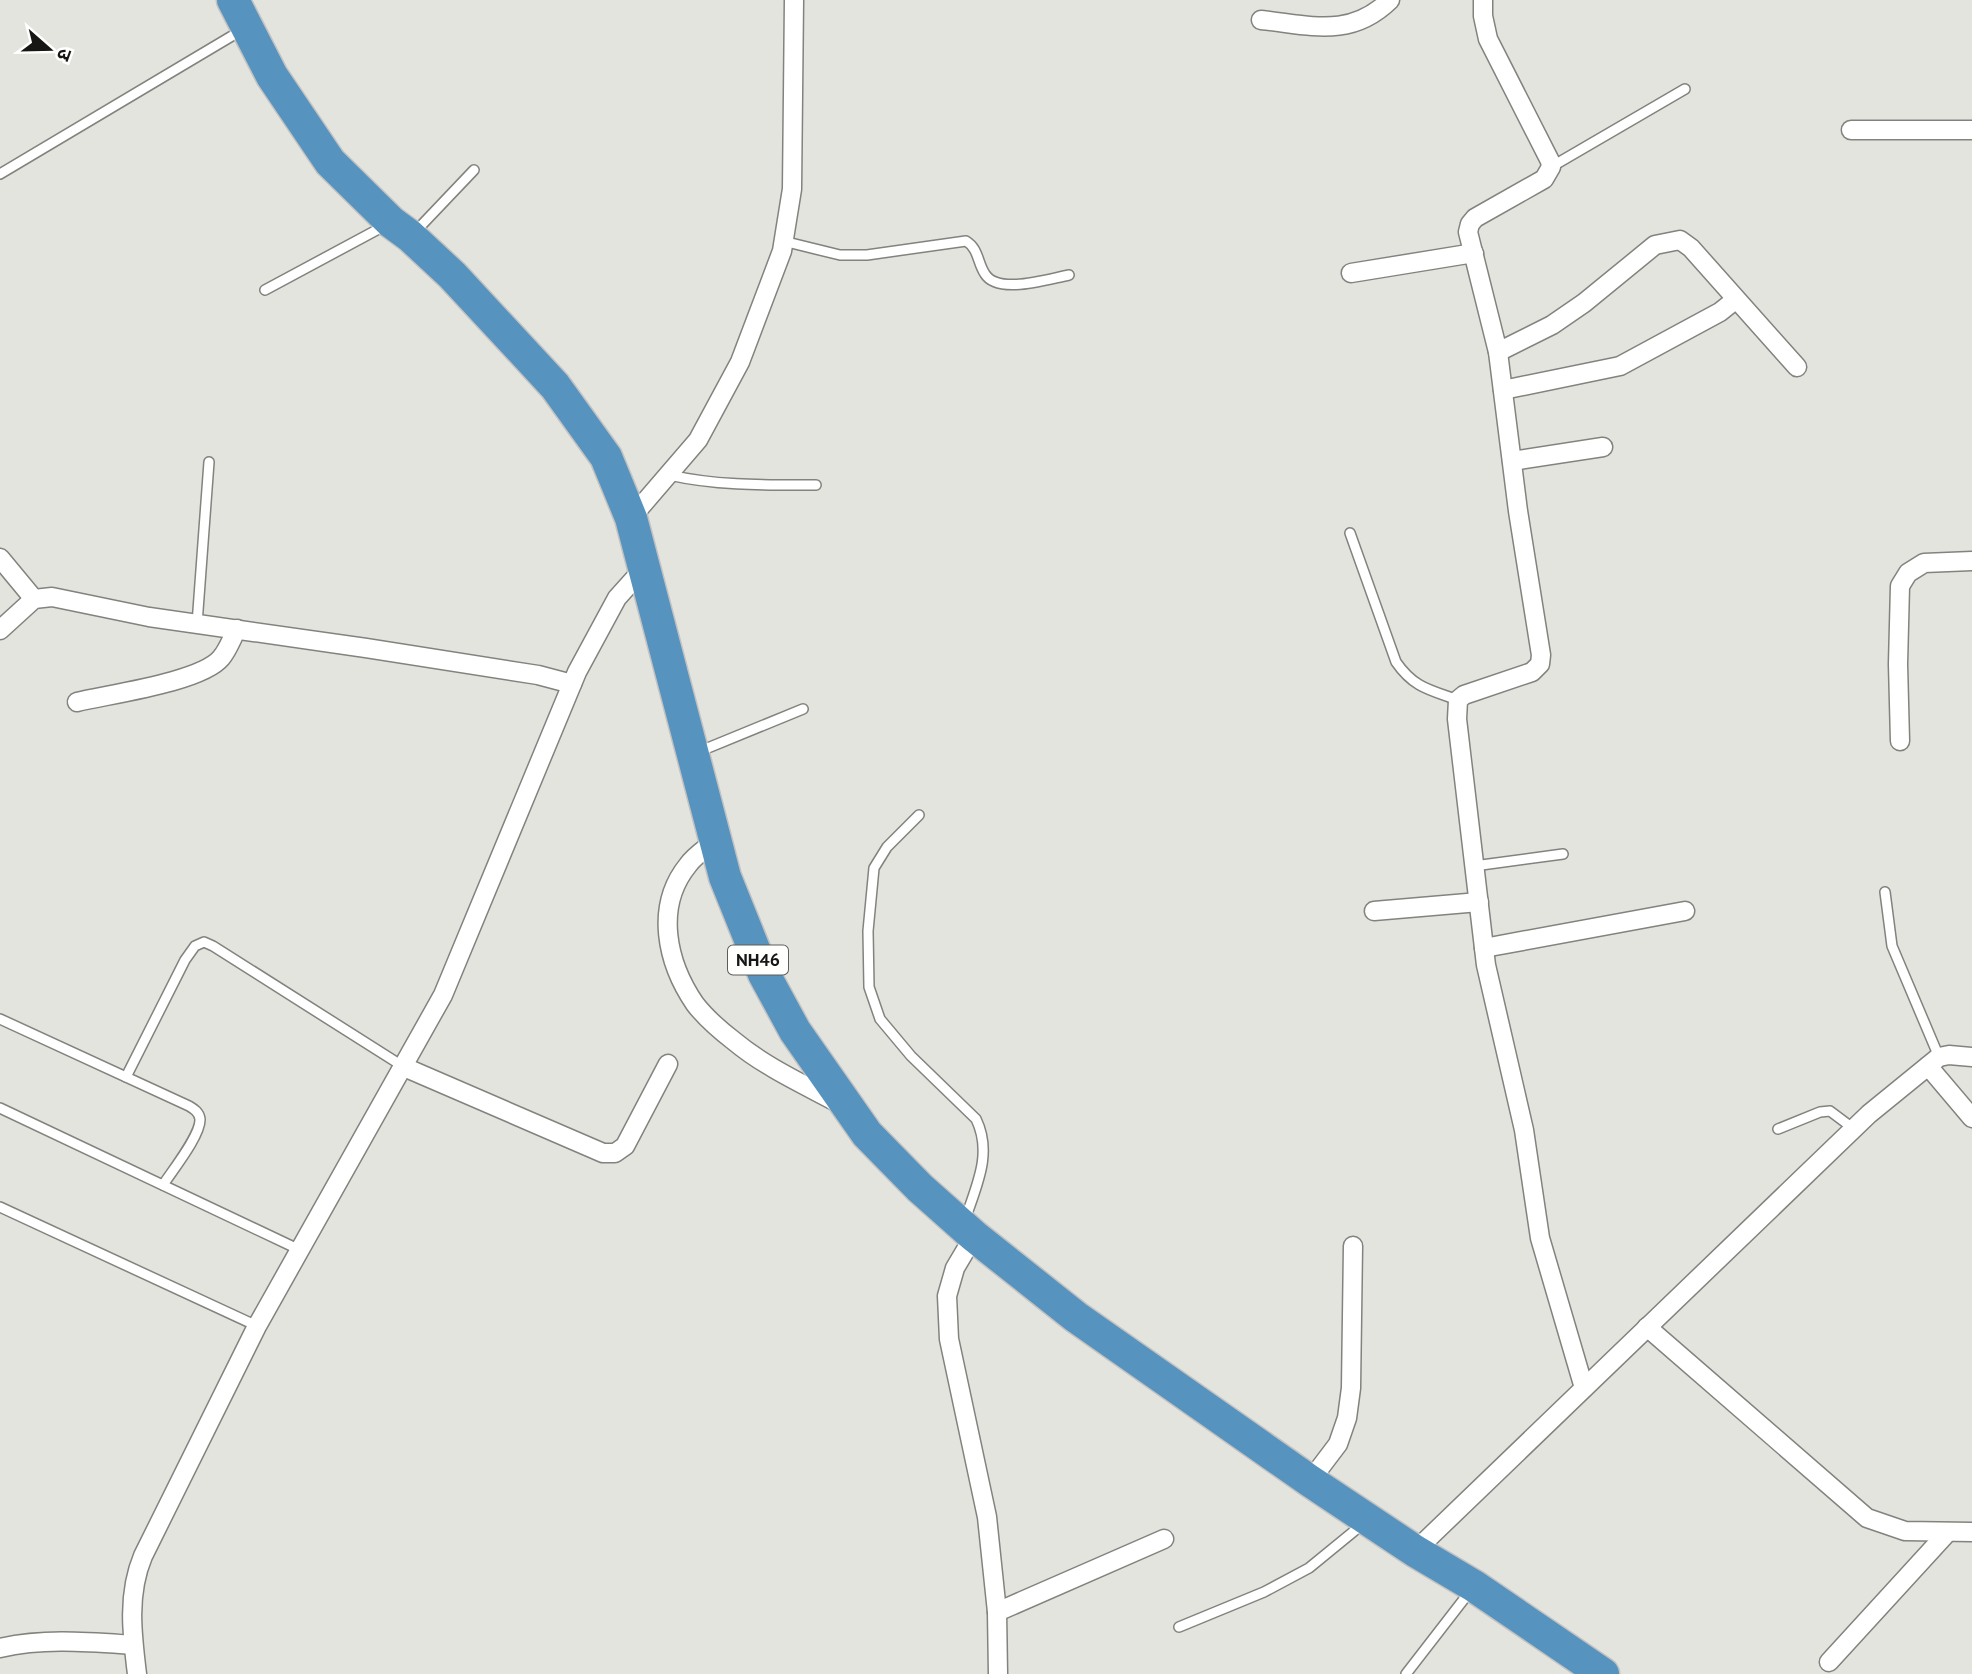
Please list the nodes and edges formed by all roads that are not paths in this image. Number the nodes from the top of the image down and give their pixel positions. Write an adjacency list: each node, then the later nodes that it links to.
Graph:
1 (794, 0): 13 (street)
2 (1390, 0): 5 (street)
3 (1483, 0): 9 (street)
4 (239, 14): 11 (lane); 12 (highway, NH46)
5 (1261, 20)
6 (1685, 89): 9 (lane)
7 (1852, 130): 8 (street)
8 (1972, 130)
9 (1550, 167): 14 (street)
10 (474, 170): 12 (lane)
11 (0, 174)
12 (400, 229): 17 (lane); 27 (highway, NH46)
13 (783, 241): 16 (lane); 25 (street)
14 (1474, 253): 15 (street); 19 (street)
15 (1352, 273)
16 (1069, 275)
17 (265, 290)
18 (1735, 300): 19 (street); 20 (street); 21 (street)
19 (1498, 352): 21 (street)
20 (1797, 368)
21 (1503, 390): 23 (street)
22 (1603, 447): 23 (street)
23 (1512, 461): 37 (street)
24 (209, 462): 33 (lane)
25 (669, 475): 26 (lane); 27 (street)
26 (816, 485)
27 (631, 518): 31 (highway, NH46)
28 (1350, 533): 37 (lane)
29 (0, 558): 32 (street)
30 (1972, 561): 40 (street)
31 (644, 568): 36 (street); 41 (highway, NH46)
32 (34, 599): 33 (street); 35 (street)
33 (197, 624): 34 (street)
34 (237, 629): 36 (street); 38 (street)
35 (0, 630)
36 (572, 684): 55 (street)
37 (1458, 700): 45 (street)
38 (77, 702)
39 (803, 709): 41 (lane)
40 (1900, 741)
41 (693, 754): 43 (highway, NH46)
42 (919, 815): 64 (lane)
43 (716, 840): 58 (highway, NH46); 58 (street)
44 (1563, 854): 45 (lane)
45 (1474, 866): 47 (street)
46 (1885, 892): 53 (lane)
47 (1479, 902): 48 (street); 50 (street)
48 (1374, 911)
49 (1685, 911): 50 (street)
50 (1484, 948): 69 (street)
51 (0, 1019): 56 (lane)
52 (1972, 1057): 53 (street)
53 (1933, 1062): 59 (street); 61 (street)
54 (668, 1064): 55 (street)
55 (404, 1068): 56 (lane); 66 (street)
56 (126, 1077): 62 (lane)
57 (0, 1108): 62 (lane)
58 (849, 1109): 64 (highway, NH46)
59 (1972, 1118)
60 (1778, 1129): 61 (lane)
61 (1854, 1129): 68 (street)
62 (163, 1185): 66 (lane)
63 (0, 1207): 67 (lane)
64 (968, 1231): 70 (highway, NH46); 77 (street)
65 (1353, 1245): 70 (street)
66 (300, 1250): 67 (street)
67 (257, 1326): 79 (street)
68 (1647, 1327): 69 (street); 72 (street)
69 (1584, 1388): 75 (street)
70 (1310, 1481): 71 (highway, NH46)
71 (1368, 1520): 75 (highway, NH46); 78 (lane)
72 (1948, 1532): 73 (street); 81 (street)
73 (1972, 1532)
74 (1164, 1539): 77 (street)
75 (1415, 1551): 76 (highway, NH46)
76 (1474, 1586): 84 (lane); 85 (highway, NH46)
77 (997, 1612): 83 (street)
78 (1179, 1628)
79 (133, 1644): 80 (street); 82 (street)
80 (0, 1648)
81 (1829, 1662)
82 (138, 1674)
83 (998, 1674)
84 (1406, 1674)
85 (1603, 1674)

